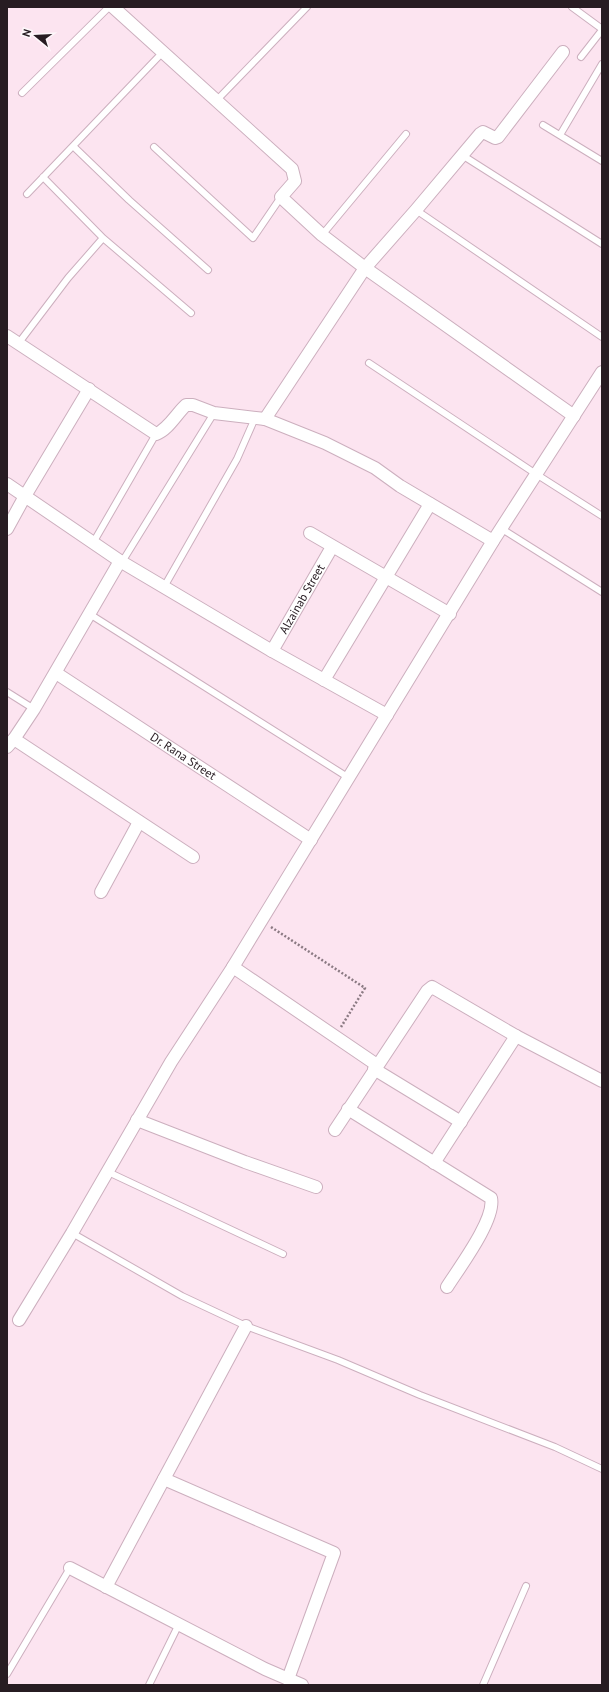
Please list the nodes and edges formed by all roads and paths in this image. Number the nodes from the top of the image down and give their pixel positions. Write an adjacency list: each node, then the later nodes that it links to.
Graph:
1 (109, 7): 10 (lane)
2 (113, 7): 6 (street)
3 (307, 7): 11 (lane)
4 (572, 7): 5 (lane)
5 (602, 29): 8 (lane)
6 (162, 52): 11 (street); 15 (lane)
7 (563, 52): 17 (street)
8 (581, 57)
9 (602, 64): 14 (lane)
10 (22, 93)
11 (216, 102): 21 (street)
12 (543, 125): 14 (lane)
13 (406, 134): 23 (lane)
14 (560, 135): 18 (lane)
15 (73, 146): 19 (lane); 27 (lane)
16 (154, 147): 21 (lane)
17 (462, 155): 22 (street); 25 (lane)
18 (602, 161)
19 (43, 177): 20 (lane); 24 (lane)
20 (27, 194)
21 (281, 197): 23 (street)
22 (416, 210): 26 (street); 30 (lane)
23 (322, 235): 26 (street)
24 (103, 238): 28 (lane); 31 (lane)
25 (602, 244)
26 (365, 268): 36 (street); 37 (street)
27 (208, 270)
28 (191, 313)
29 (7, 336): 31 (street)
30 (602, 337)
31 (18, 344): 34 (street)
32 (369, 362): 39 (lane)
33 (602, 372): 36 (street)
34 (89, 389): 38 (street); 41 (street)
35 (214, 414): 37 (street); 38 (street); 50 (lane)
36 (574, 416): 39 (street)
37 (260, 418): 42 (street); 53 (lane)
38 (156, 434): 48 (lane)
39 (536, 474): 43 (lane); 45 (street)
40 (7, 484): 41 (street)
41 (25, 496): 44 (street); 48 (street)
42 (430, 504): 47 (street); 51 (street)
43 (602, 516)
44 (7, 529)
45 (502, 529): 47 (street); 54 (lane)
46 (310, 533): 49 (street)
47 (493, 541): 56 (street)
48 (93, 542): 50 (street)
49 (332, 547): 51 (street); 57 (street, Alzainab Street)
50 (121, 561): 53 (street); 55 (street)
51 (386, 577): 56 (street); 59 (street)
52 (602, 583): 54 (lane)
53 (164, 588): 57 (street)
54 (600, 591)
55 (88, 613): 58 (street); 64 (lane)
56 (450, 614): 62 (street)
57 (272, 651): 59 (street)
58 (56, 673): 61 (street); 66 (street, Dr. Rana Street)
59 (324, 680): 62 (street)
60 (7, 692): 61 (lane)
61 (34, 709): 63 (street)
62 (387, 715): 64 (street)
63 (11, 743): 65 (street)
64 (349, 778): 66 (street)
65 (139, 822): 67 (street); 68 (street)
66 (311, 840): 69 (street)
67 (193, 857)
68 (101, 892)
69 (261, 920): 70 (street); 71 (path)
70 (233, 967): 71 (street); 76 (street)
71 (335, 1036): 73 (street)
72 (516, 1036): 73 (street); 74 (street); 77 (street)
73 (376, 1067): 75 (street); 77 (street)
74 (602, 1081)
75 (348, 1109): 78 (street); 79 (street)
76 (137, 1120): 80 (street); 81 (street)
77 (461, 1122): 79 (street)
78 (335, 1130)
79 (434, 1163): 84 (street)
80 (106, 1171): 82 (street); 83 (lane)
81 (316, 1187)
82 (72, 1233): 85 (street); 86 (lane)
83 (283, 1254)
84 (447, 1287)
85 (19, 1320)
86 (246, 1326): 87 (lane); 88 (street)
87 (602, 1468)
88 (164, 1479): 91 (street); 94 (street)
89 (70, 1568): 91 (street); 93 (lane)
90 (526, 1586): 97 (lane)
91 (106, 1587): 92 (street)
92 (179, 1624): 94 (street); 95 (lane)
93 (7, 1674)
94 (287, 1682): 96 (street)
95 (149, 1685)
96 (302, 1685)
97 (483, 1685)

